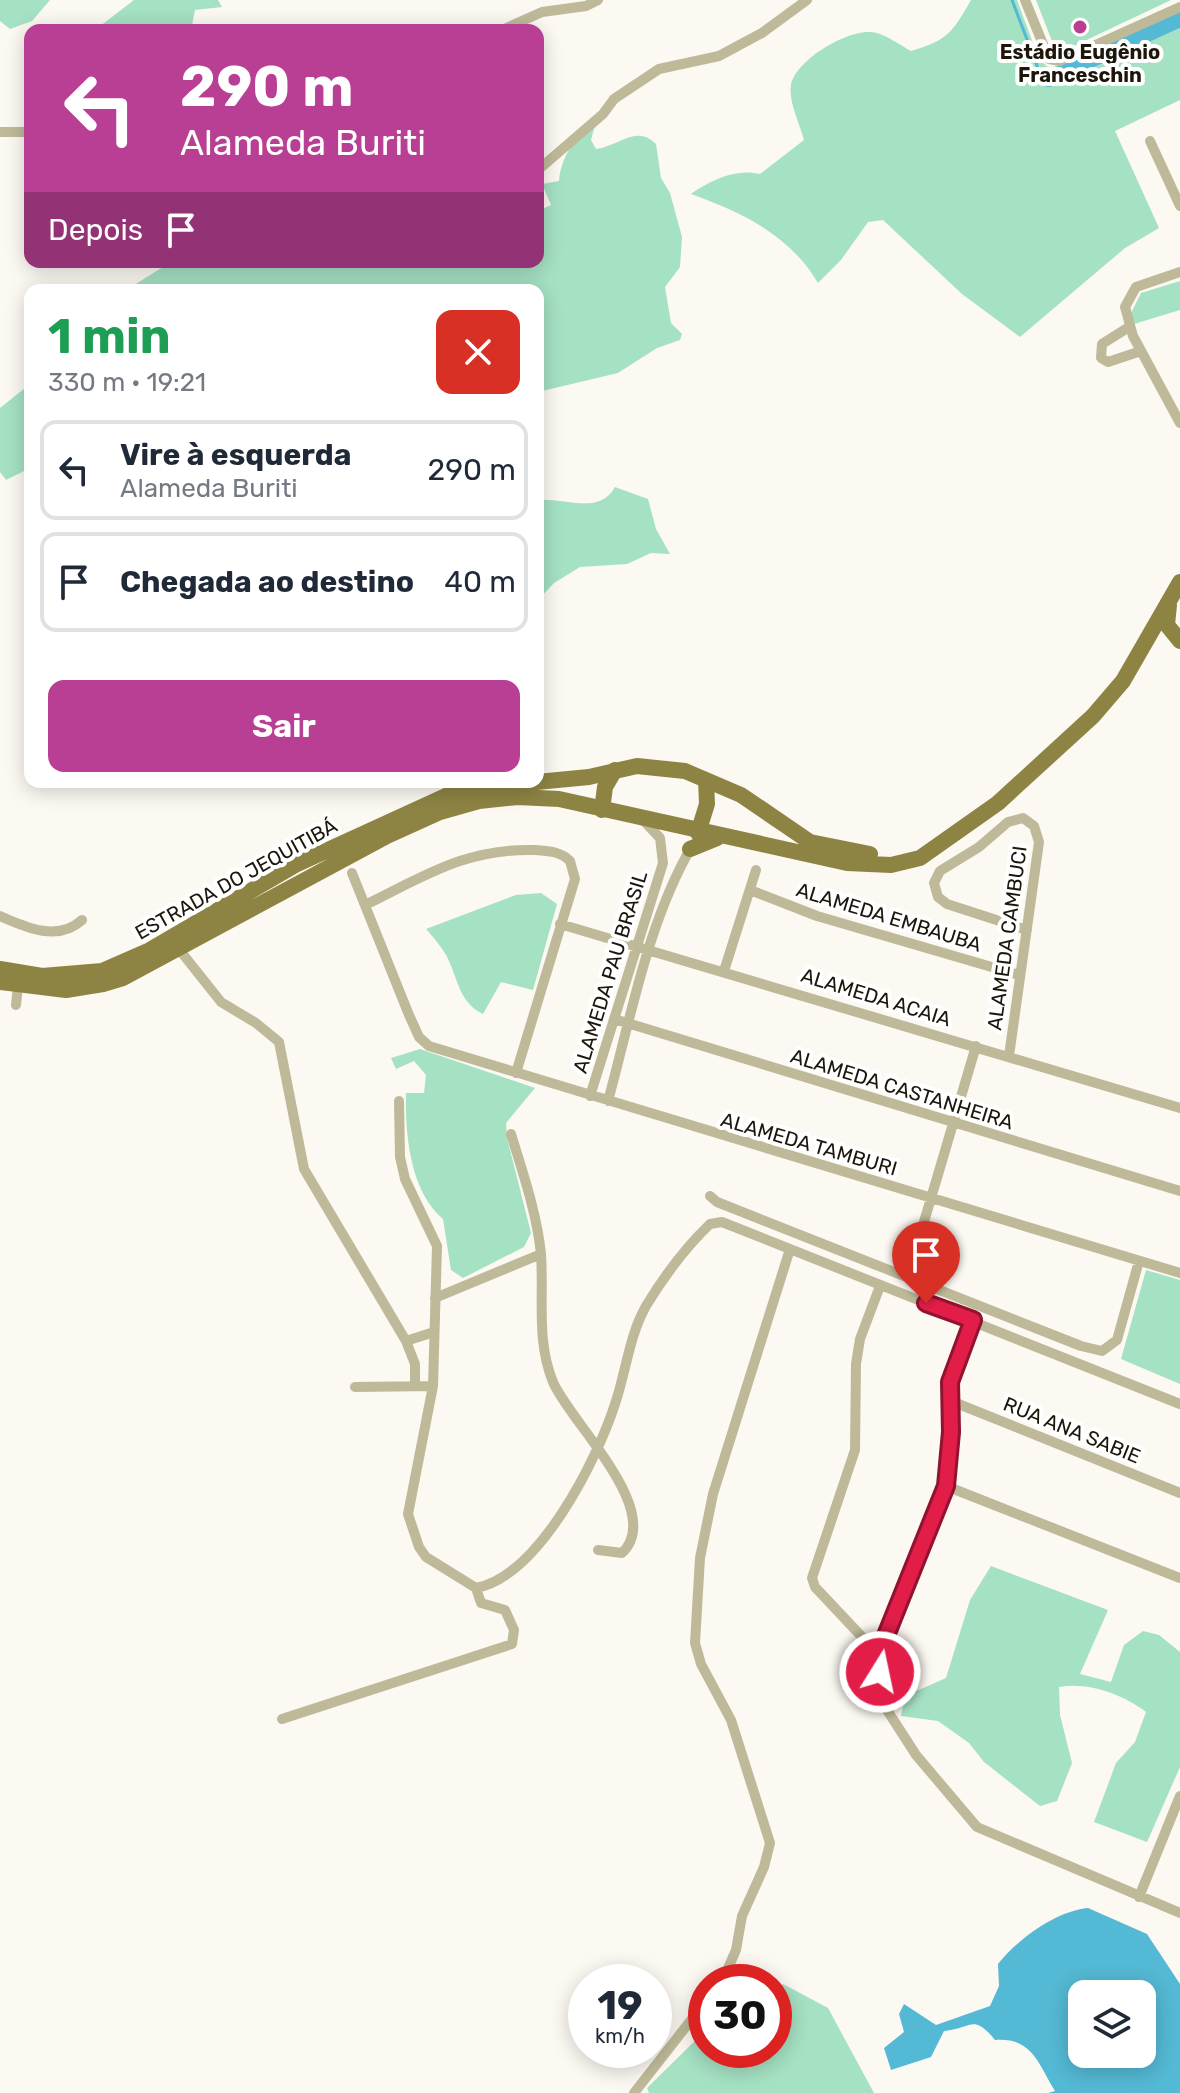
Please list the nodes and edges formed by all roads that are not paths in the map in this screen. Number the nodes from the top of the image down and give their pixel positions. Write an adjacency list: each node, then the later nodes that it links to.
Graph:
1 (598, 0): 5 (street)
2 (807, 0): 9 (street)
3 (1025, 0): 4 (street)
4 (1180, 7)
5 (515, 24)
6 (0, 132): 7 (street)
7 (24, 132)
8 (1150, 141): 10 (street)
9 (544, 165)
10 (1180, 206)
11 (1180, 272): 12 (street)
12 (1129, 327): 13 (street); 13 (street)
13 (1141, 351): 14 (street)
14 (1180, 423)
15 (1180, 582): 16 (main road, ESTRADA DO JEQUITIBÁ)
16 (1170, 600): 17 (main road); 18 (main road, ESTRADA DO JEQUITIBÁ)
17 (1180, 642): 18 (main road)
18 (1143, 649): 27 (main road, ESTRADA DO JEQUITIBÁ)
19 (615, 770): 20 (main road, ESTRADA DO JEQUITIBÁ); 21 (main road, ESTRADA DO JEQUITIBÁ); 23 (main road)
20 (706, 780): 25 (main road); 27 (main road, ESTRADA DO JEQUITIBÁ)
21 (544, 783)
22 (481, 788): 42 (main road, ESTRADA DO JEQUITIBÁ)
23 (602, 810): 24 (main road, ESTRADA DO JEQUITIBÁ); 40 (main road, ESTRADA DO JEQUITIBÁ)
24 (641, 818): 25 (main road, ESTRADA DO JEQUITIBÁ); 29 (street, ALAMEDA PAU BRASIL)
25 (698, 833): 26 (main road, ESTRADA DO JEQUITIBÁ); 28 (street, ALAMEDA PAU BRASIL)
26 (727, 837): 27 (main road, ESTRADA DO JEQUITIBÁ); 28 (main road)
27 (942, 844)
28 (690, 849): 30 (street, ALAMEDA PAU BRASIL)
29 (663, 863): 30 (street); 39 (street, ALAMEDA PAU BRASIL)
30 (678, 869): 41 (street, ALAMEDA PAU BRASIL)
31 (756, 870): 33 (street)
32 (352, 873): 34 (street)
33 (750, 890): 43 (street); 44 (street, ALAMEDA EMBAUBA)
34 (365, 905): 37 (street); 52 (street, ALAMEDA TAMBURI)
35 (0, 916): 36 (street)
36 (82, 920)
37 (560, 924): 39 (street, ALAMEDA ACAIA); 52 (street)
38 (1027, 930): 38 (street, ALAMEDA CAMBUCI); 44 (street, ALAMEDA CAMBUCI)
39 (638, 945): 41 (street, ALAMEDA ACAIA); 48 (street, ALAMEDA PAU BRASIL)
40 (178, 948): 46 (main road, ESTRADA DO JEQUITIBÁ); 71 (street)
41 (651, 950): 43 (street, ALAMEDA ACAIA); 49 (street, ALAMEDA PAU BRASIL)
42 (0, 969)
43 (724, 971): 50 (street, ALAMEDA ACAIA)
44 (1019, 975): 51 (street, ALAMEDA CAMBUCI)
45 (0, 982): 46 (main road, ESTRADA DO JEQUITIBÁ)
46 (18, 985): 47 (street)
47 (16, 1005)
48 (614, 1019): 49 (street, ALAMEDA CASTANHEIRA); 53 (street, ALAMEDA PAU BRASIL)
49 (629, 1025): 55 (street, ALAMEDA PAU BRASIL); 57 (street, ALAMEDA CASTANHEIRA)
50 (976, 1046): 51 (street, ALAMEDA ACAIA); 57 (street)
51 (1009, 1056): 56 (street, ALAMEDA ACAIA)
52 (516, 1073): 53 (street, ALAMEDA TAMBURI)
53 (590, 1096): 55 (street, ALAMEDA TAMBURI)
54 (399, 1101): 68 (street)
55 (608, 1101): 61 (street, ALAMEDA TAMBURI)
56 (1180, 1108)
57 (954, 1123): 59 (street, ALAMEDA CASTANHEIRA); 61 (street)
58 (511, 1134): 63 (street)
59 (1180, 1191)
60 (710, 1196): 66 (street)
61 (931, 1199): 64 (street, ALAMEDA TAMBURI); 66 (street)
62 (790, 1249): 67 (street); 77 (street); 88 (street)
63 (541, 1254): 68 (street); 77 (street)
64 (1139, 1261): 65 (street, ALAMEDA TAMBURI); 66 (street)
65 (1180, 1273)
66 (908, 1276)
67 (880, 1286): 69 (street); 83 (street)
68 (435, 1298): 70 (street)
69 (973, 1320): 75 (street); 76 (street)
70 (434, 1332): 71 (street); 73 (street)
71 (406, 1341): 72 (street)
72 (415, 1385): 73 (street); 74 (street)
73 (433, 1386): 82 (street)
74 (355, 1387)
75 (951, 1401): 78 (street); 79 (street, RUA ANA SABIE)
76 (1180, 1404)
77 (597, 1449): 80 (street); 82 (street)
78 (946, 1486): 81 (street); 83 (street)
79 (1180, 1493)
80 (598, 1550)
81 (1180, 1578)
82 (476, 1588): 84 (street)
83 (880, 1656): 86 (street)
84 (282, 1719)
85 (1180, 1796): 86 (street)
86 (1139, 1897): 87 (street)
87 (1180, 1913)
88 (730, 1964)
89 (688, 2024): 90 (street)
90 (634, 2093)

